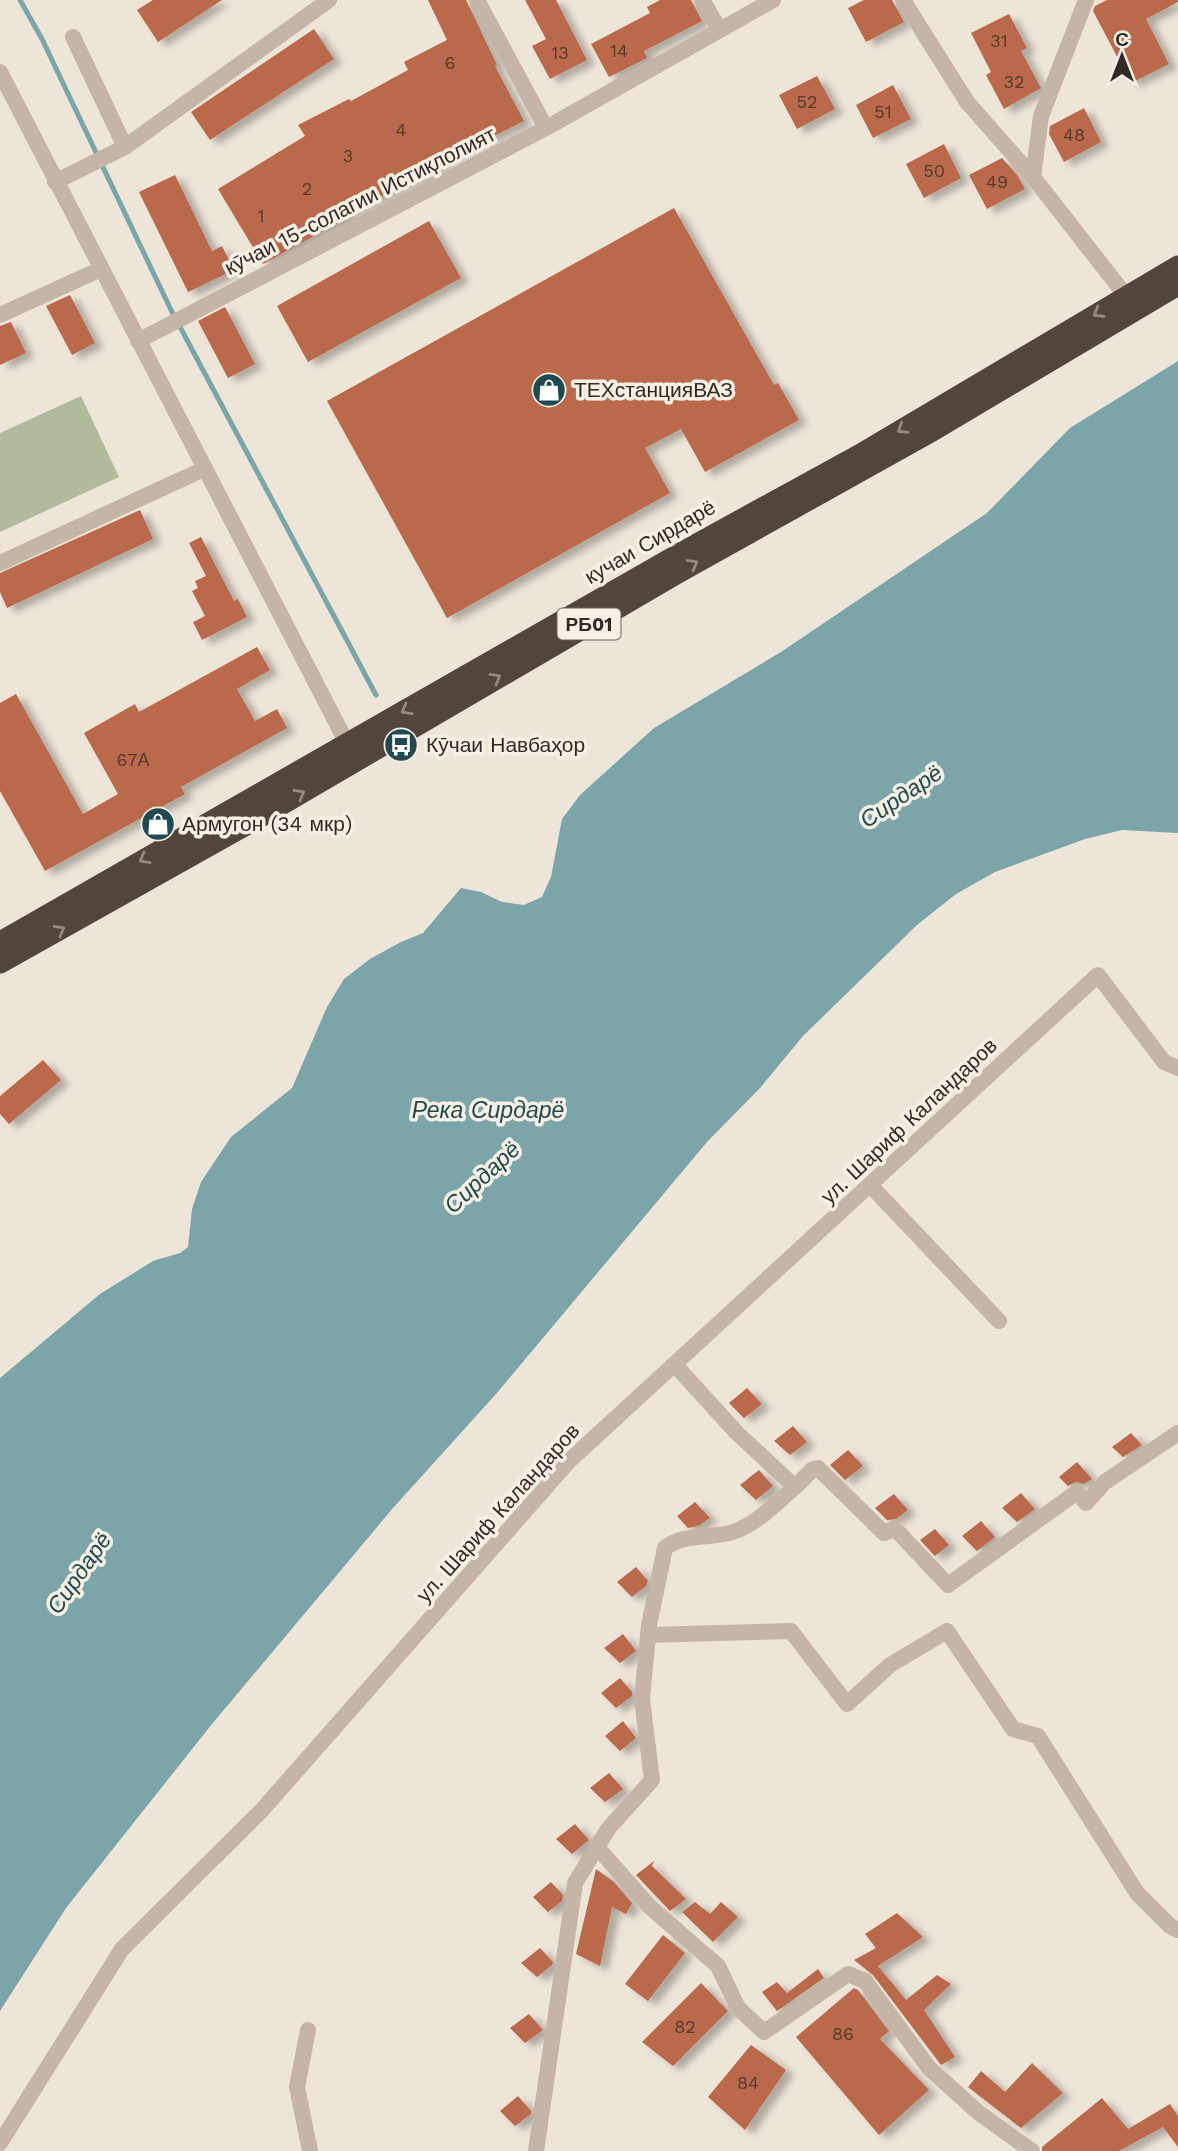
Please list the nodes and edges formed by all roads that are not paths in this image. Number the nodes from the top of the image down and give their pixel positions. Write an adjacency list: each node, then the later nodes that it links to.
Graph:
1 (329, 0): 11 (street)
2 (477, 0): 10 (street)
3 (702, 0): 7 (street)
4 (773, 0): 7 (street, кӯчаи 15-солагии Истиқлолият)
5 (903, 0): 12 (street)
6 (1086, 0): 12 (street)
7 (720, 30): 10 (street, кӯчаи 15-солагии Истиқлолият)
8 (74, 37): 11 (street)
9 (0, 72): 13 (street)
10 (545, 128): 19 (street, кӯчаи 15-солагии Истиқлолият)
11 (125, 147): 13 (street)
12 (1033, 177): 17 (street)
13 (55, 182): 15 (street)
14 (1178, 266): 17 (highway, РБ01)
15 (101, 269): 18 (street); 19 (street)
16 (1178, 285): 17 (highway, РБ01)
17 (1131, 303): 22 (highway, РБ01)
18 (0, 315)
19 (138, 341): 20 (street)
20 (204, 469): 21 (street); 22 (street)
21 (0, 563)
22 (352, 752): 23 (highway, РБ01, one-way to 23); 24 (highway, РБ01, one-way to 22)
23 (0, 942)
24 (0, 963)
25 (1178, 1068): 26 (street, ул. Шариф Каландаров)
26 (870, 1185): 27 (street); 28 (street, ул. Шариф Каландаров)
27 (999, 1321)
28 (675, 1365): 30 (street); 35 (street, ул. Шариф Каландаров)
29 (1178, 1433): 30 (street)
30 (795, 1487): 31 (street)
31 (648, 1635): 32 (street); 33 (street)
32 (597, 1847): 37 (street); 38 (street)
33 (1178, 1930)
34 (309, 2030): 36 (street)
35 (0, 2143)
36 (310, 2151)
37 (536, 2151)
38 (1032, 2151)

